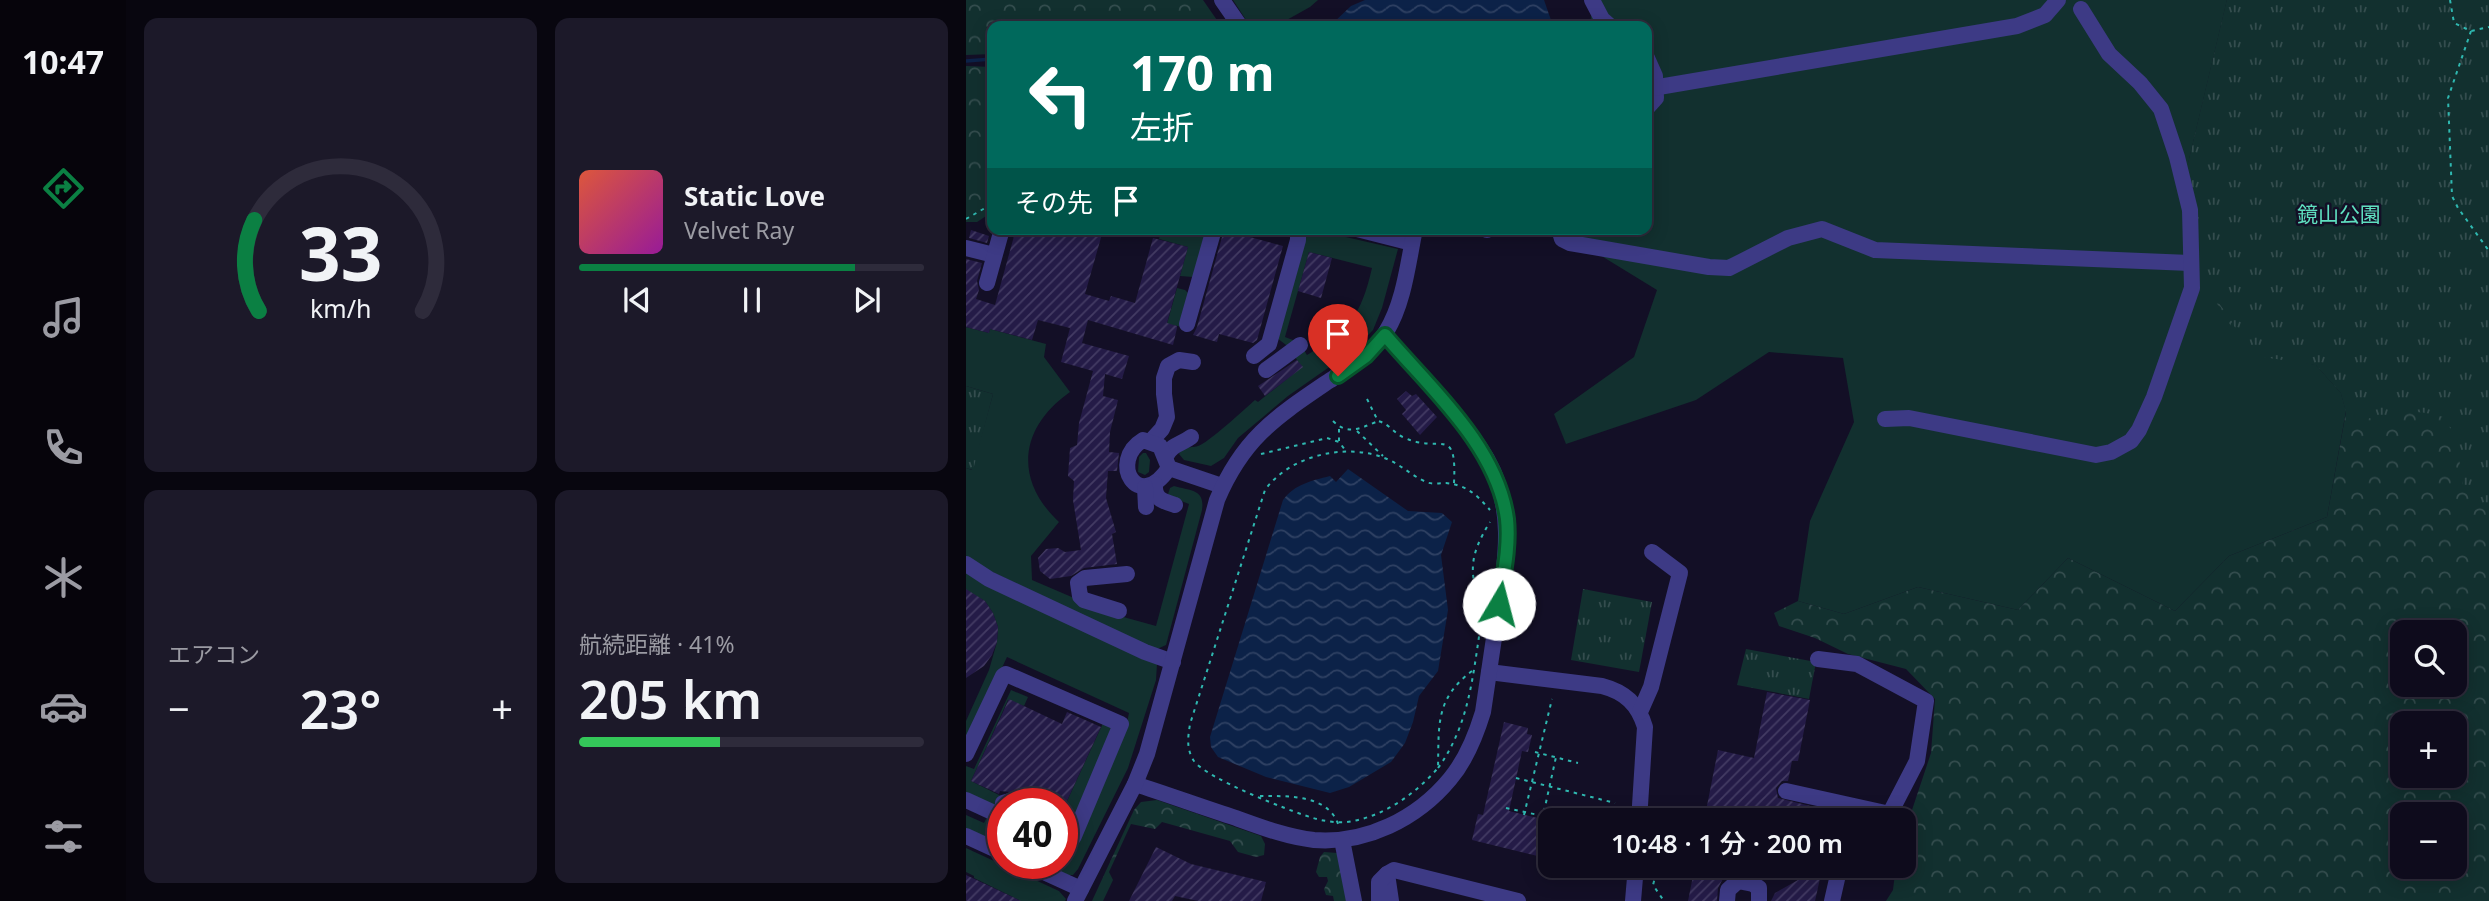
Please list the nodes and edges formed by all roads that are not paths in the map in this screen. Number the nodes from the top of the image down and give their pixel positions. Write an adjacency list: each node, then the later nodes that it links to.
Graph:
1 (1222, 0): 5 (street)
2 (1592, 0): 6 (street)
3 (2058, 0): 8 (street)
4 (2081, 9): 17 (street)
5 (1237, 21)
6 (1604, 21)
7 (1652, 69): 9 (street)
8 (1652, 88)
9 (1652, 102)
10 (1000, 235): 16 (street)
11 (1212, 235): 19 (street)
12 (1298, 235): 21 (street)
13 (1561, 235): 17 (street)
14 (1414, 236): 20 (street)
15 (966, 248): 16 (street)
16 (994, 255): 18 (street)
17 (2190, 263): 25 (street)
18 (987, 283)
19 (1187, 324)
20 (1385, 335): 30 (street); 39 (street)
21 (1269, 344): 22 (street); 23 (street)
22 (1300, 345)
23 (1254, 356)
24 (1193, 362): 27 (street)
25 (1885, 419)
26 (1191, 437): 28 (street)
27 (1151, 441): 28 (street); 29 (street)
28 (1167, 462): 29 (street); 30 (street)
29 (1150, 486): 31 (street); 32 (street)
30 (1223, 486): 38 (street)
31 (1175, 506)
32 (1146, 507)
33 (1652, 552): 40 (street)
34 (966, 564): 38 (street)
35 (1127, 574): 36 (street)
36 (1119, 611)
37 (1818, 659): 48 (street)
38 (1173, 662): 42 (street)
39 (1481, 671): 40 (street); 51 (street)
40 (1640, 712): 46 (street)
41 (966, 754): 49 (street)
42 (1135, 784): 51 (street); 57 (street)
43 (1786, 791): 47 (street)
44 (966, 800): 45 (street)
45 (987, 805)
46 (1640, 808)
47 (1850, 808)
48 (1893, 808)
49 (1078, 826)
50 (966, 836): 52 (street)
51 (1342, 840): 58 (street)
52 (987, 846)
53 (1387, 874): 59 (street); 60 (street); 61 (street)
54 (1635, 878): 62 (street)
55 (1837, 878): 65 (street)
56 (1051, 879): 57 (street)
57 (1078, 895)
58 (1354, 901)
59 (1379, 901)
60 (1391, 901)
61 (1518, 901)
62 (1633, 901)
63 (1727, 901): 64 (street)
64 (1759, 901)
65 (1832, 901)

